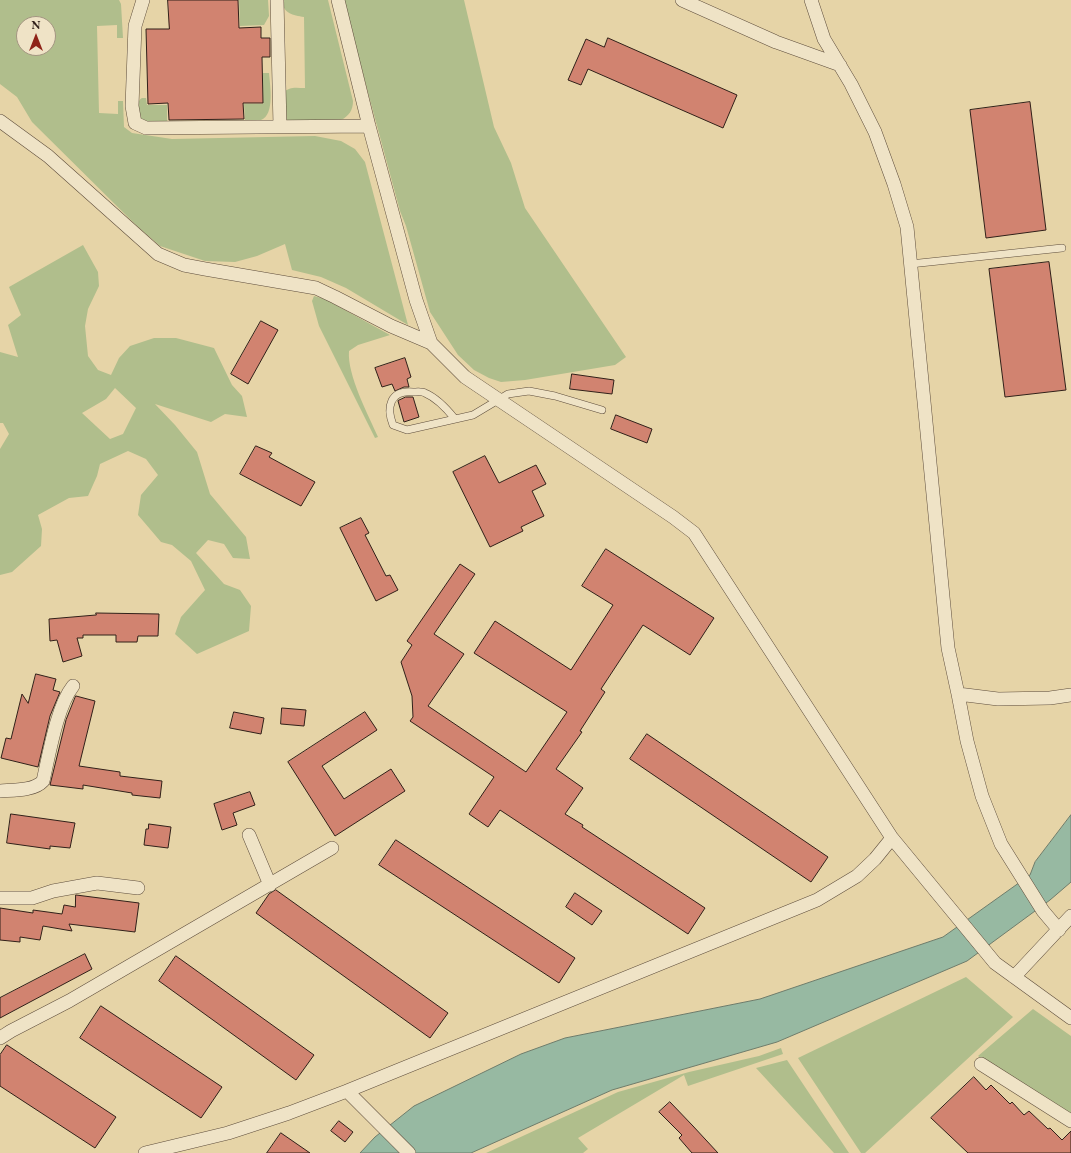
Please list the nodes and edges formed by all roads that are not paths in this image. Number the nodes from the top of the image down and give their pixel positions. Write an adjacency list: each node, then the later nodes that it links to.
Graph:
1 (143, 0): 8 (street)
2 (277, 0): 8 (street)
3 (338, 0): 9 (street)
4 (682, 0): 6 (street)
5 (811, 0): 6 (street)
6 (840, 65): 11 (street)
7 (0, 121): 12 (street)
8 (280, 126): 9 (street)
9 (369, 126): 12 (street)
10 (1062, 248): 11 (lane)
11 (910, 264): 17 (street)
12 (431, 343): 13 (street)
13 (497, 400): 14 (lane); 15 (lane); 21 (street)
14 (602, 410)
15 (455, 419): 15 (lane)
16 (73, 686): 19 (street)
17 (958, 694): 18 (street); 27 (street)
18 (1071, 695)
19 (0, 791)
20 (249, 835): 23 (street)
21 (892, 838): 28 (street); 32 (street)
22 (332, 848): 23 (street)
23 (270, 885): 30 (street)
24 (138, 888): 25 (street)
25 (0, 898)
26 (1071, 916): 27 (street)
27 (1058, 930): 28 (street)
28 (1014, 977): 29 (street)
29 (1071, 1018)
30 (0, 1038)
31 (981, 1064): 33 (street)
32 (347, 1091): 34 (street); 35 (street)
33 (1071, 1121)
34 (145, 1153)
35 (409, 1153)

